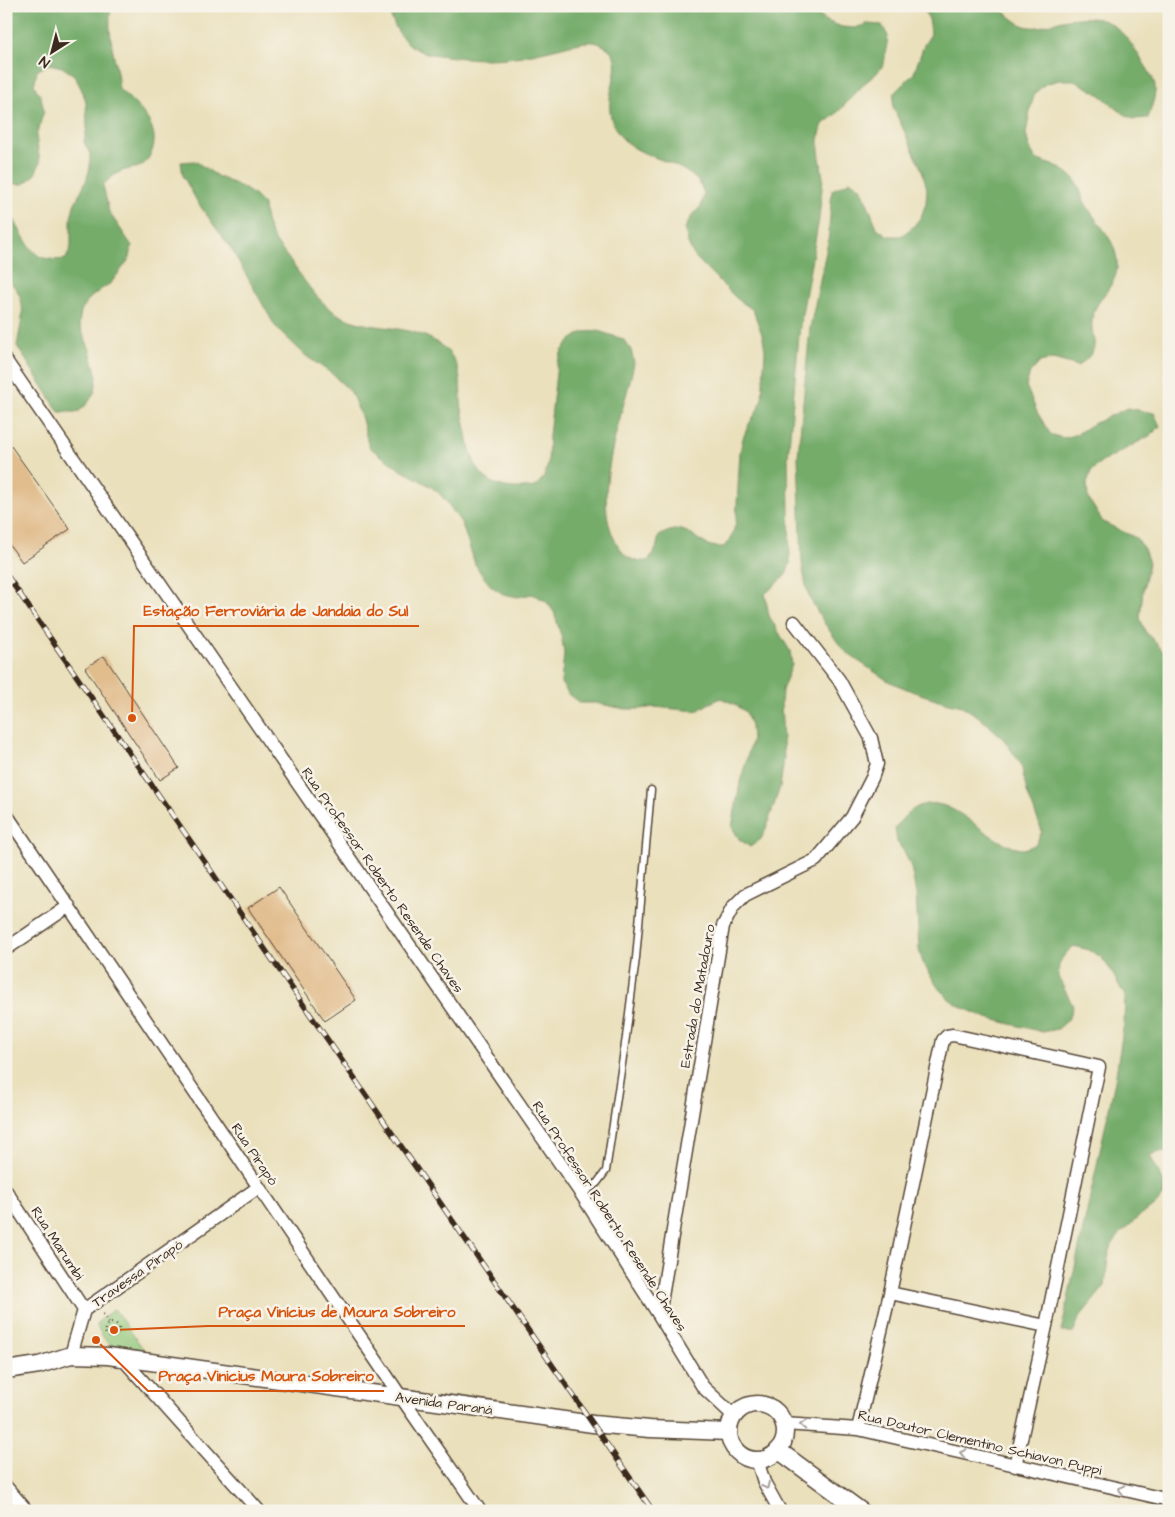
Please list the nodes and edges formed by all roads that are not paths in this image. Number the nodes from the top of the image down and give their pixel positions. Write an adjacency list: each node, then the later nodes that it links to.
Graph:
1 (6, 361): 9 (street, Rua Professor Roberto Resende Chaves)
2 (794, 622): 12 (street, Estrada do Matadouro)
3 (651, 790): 9 (lane)
4 (6, 814): 5 (street, Rua Pirapó)
5 (69, 906): 6 (street); 7 (street, Rua Pirapó)
6 (6, 949)
7 (259, 1187): 11 (street, Travessa Pirapó); 17 (street, Rua Pirapó)
8 (6, 1191): 11 (street, Rua Marumbi)
9 (582, 1195): 12 (street, Rua Professor Roberto Resende Chaves)
10 (890, 1293): 13 (street); 13 (street); 20 (street)
11 (84, 1310): 14 (street, Travessa Pirapó)
12 (659, 1315): 18 (street, Rua Professor Roberto Resende Chaves)
13 (1046, 1326): 24 (street)
14 (71, 1355): 15 (street, Avenida Paraná); 16 (street)
15 (122, 1358): 17 (street, Avenida Paraná); 28 (street)
16 (6, 1370)
17 (401, 1397): 21 (street, Avenida Paraná); 29 (street, Rua Pirapó)
18 (734, 1416): 19 (street); 21 (street)
19 (784, 1424): 20 (street, Rua Doutor Clementino Schiavon Puppi, one-way to 19); 22 (street)
20 (858, 1429): 24 (street, Rua Doutor Clementino Schiavon Puppi, one-way to 20)
21 (729, 1432): 23 (street)
22 (778, 1450): 23 (street); 31 (street)
23 (757, 1460): 30 (street, one-way to 30)
24 (1015, 1466): 26 (street, Rua Doutor Clementino Schiavon Puppi, one-way to 24)
25 (6, 1487): 27 (street)
26 (1169, 1500)
27 (27, 1511)
28 (259, 1511)
29 (480, 1511)
30 (780, 1511)
31 (861, 1511)

